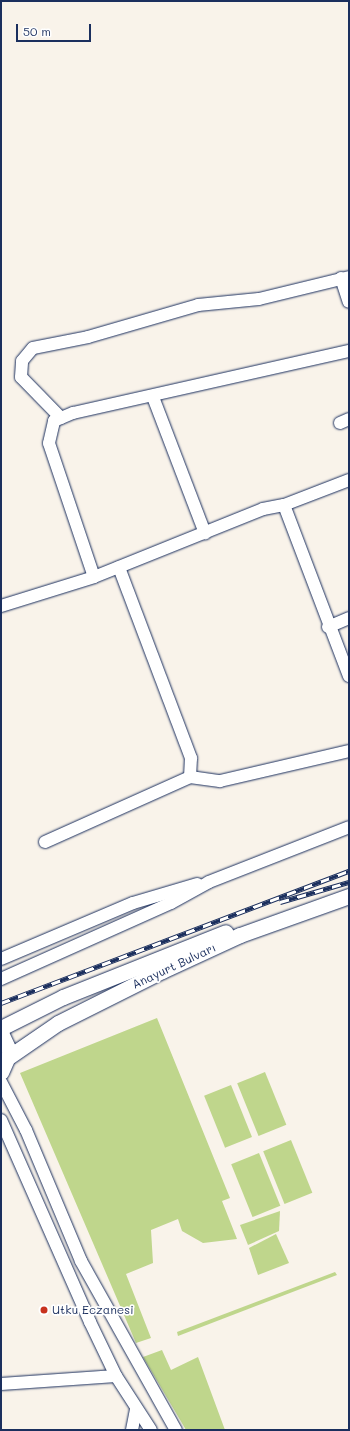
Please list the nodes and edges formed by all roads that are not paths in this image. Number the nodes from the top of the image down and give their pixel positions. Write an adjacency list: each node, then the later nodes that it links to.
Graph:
1 (345, 278): 2 (street); 5 (street)
2 (349, 302)
3 (349, 351): 4 (street)
4 (153, 397): 5 (street); 8 (street)
5 (61, 418): 10 (street)
6 (349, 480): 7 (street)
7 (284, 505): 8 (street); 13 (street)
8 (205, 533): 9 (street)
9 (119, 567): 10 (street); 16 (street)
10 (94, 577): 11 (street)
11 (2, 605)
12 (349, 618): 13 (street)
13 (328, 627): 14 (street)
14 (349, 676)
15 (349, 751): 16 (street)
16 (190, 777): 18 (street)
17 (349, 828): 19 (street)
18 (45, 842)
19 (209, 882): 22 (street); 23 (street)
20 (349, 886): 24 (main road, Anayurt Bulvarı)
21 (349, 896): 26 (main road, Anayurt Bulvarı)
22 (1, 960)
23 (1, 979)
24 (1, 1028)
25 (1, 1033): 26 (main road)
26 (10, 1056): 27 (main road)
27 (1, 1072)
28 (1, 1082): 30 (street)
29 (1, 1120): 31 (street)
30 (26, 1130): 31 (street); 37 (street)
31 (5, 1137): 32 (street)
32 (116, 1376): 33 (street); 34 (street)
33 (1, 1384)
34 (136, 1409): 35 (street); 36 (street)
35 (132, 1430)
36 (150, 1430)
37 (176, 1430)

